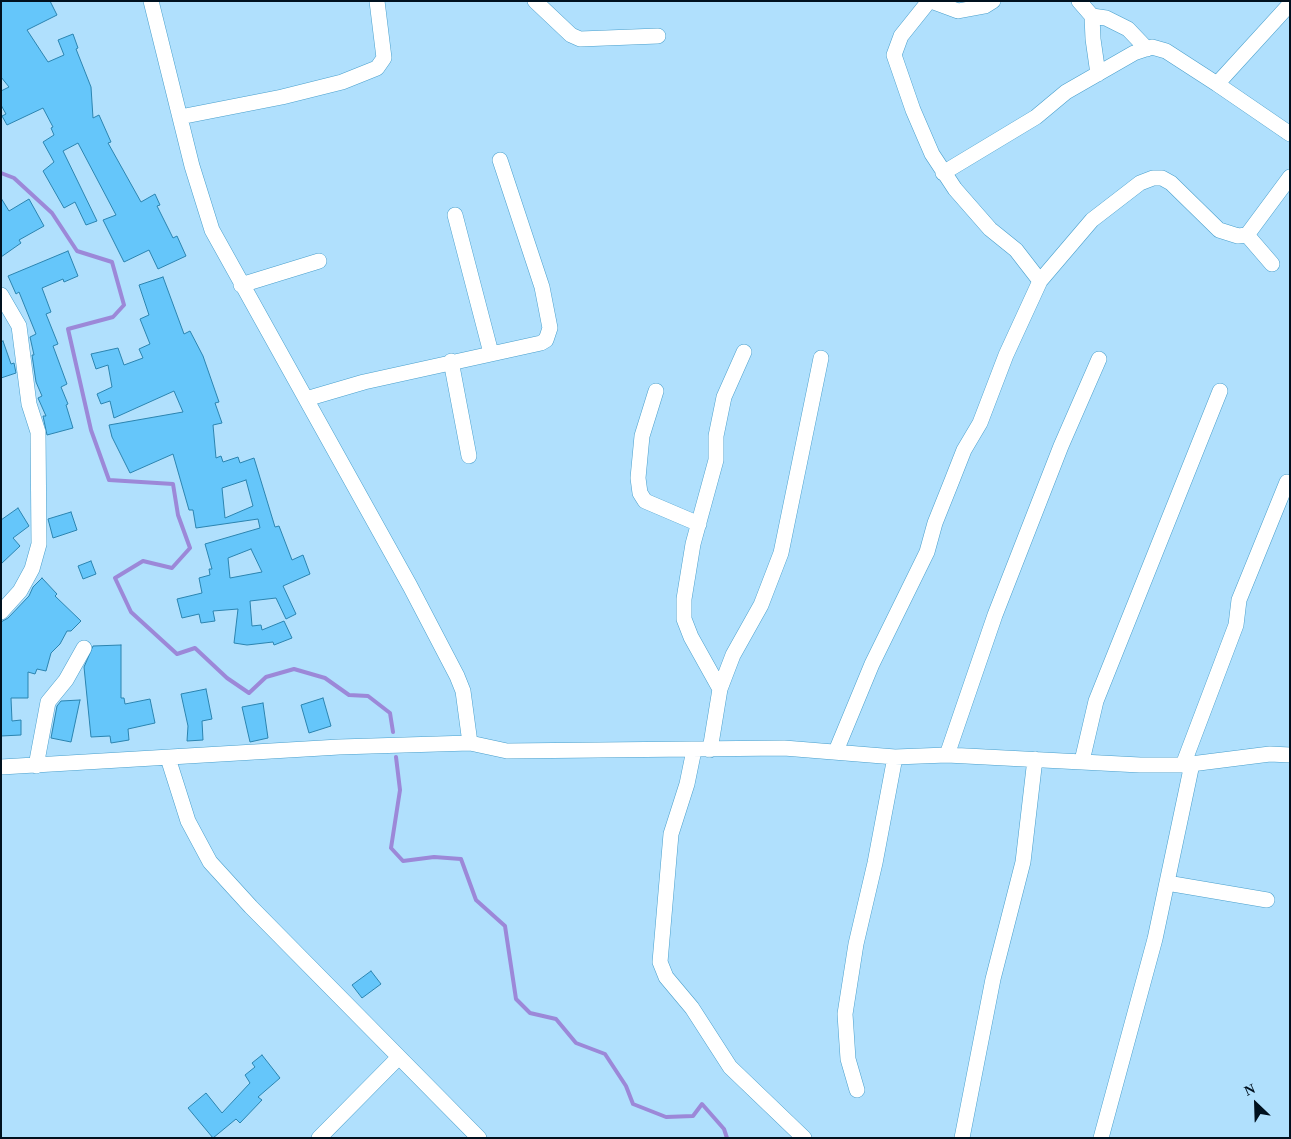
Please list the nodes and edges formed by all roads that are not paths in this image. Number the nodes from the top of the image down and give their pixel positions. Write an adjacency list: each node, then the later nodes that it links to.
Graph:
1 (151, 1): 13 (street)
2 (377, 1): 13 (street)
3 (535, 1): 9 (street)
4 (930, 1): 5 (street); 16 (street)
5 (993, 1)
6 (1079, 1): 8 (street)
7 (1290, 4): 12 (street)
8 (1092, 16): 10 (street); 11 (street)
9 (658, 36)
10 (1147, 48): 11 (street); 12 (street)
11 (1098, 74): 16 (street)
12 (1217, 84): 14 (street)
13 (180, 117): 23 (street)
14 (1290, 134)
15 (500, 160): 26 (street)
16 (943, 173): 22 (street)
17 (1290, 177): 19 (street)
18 (455, 215): 26 (street)
19 (1247, 235): 21 (street); 22 (street)
20 (319, 261): 23 (street)
21 (1272, 264)
22 (1040, 281): 42 (street)
23 (242, 285): 32 (street)
24 (1, 295): 36 (street)
25 (744, 352): 35 (street)
26 (491, 353): 29 (street)
27 (821, 358): 38 (street)
28 (1099, 358): 43 (street)
29 (451, 361): 32 (street); 33 (street)
30 (656, 391): 35 (street)
31 (1220, 391): 48 (street)
32 (306, 400): 39 (street)
33 (469, 456)
34 (1287, 482): 49 (street)
35 (699, 524): 38 (street)
36 (1, 612)
37 (84, 648): 50 (street)
38 (720, 689): 41 (street)
39 (470, 744): 40 (street); 46 (street)
40 (694, 750): 41 (street); 59 (street)
41 (710, 750): 42 (street)
42 (836, 751): 45 (street)
43 (947, 755): 45 (street); 47 (street)
44 (1290, 755): 49 (street)
45 (895, 756): 55 (street)
46 (168, 758): 50 (street); 54 (street)
47 (1035, 759): 48 (street); 60 (street)
48 (1082, 761): 49 (street)
49 (1188, 765): 52 (street)
50 (36, 766): 51 (street)
51 (1, 767)
52 (1167, 883): 53 (street); 56 (street)
53 (1267, 900)
54 (399, 1058): 57 (street); 58 (street)
55 (856, 1090)
56 (1107, 1136)
57 (319, 1138)
58 (479, 1138)
59 (804, 1138)
60 (962, 1138)

